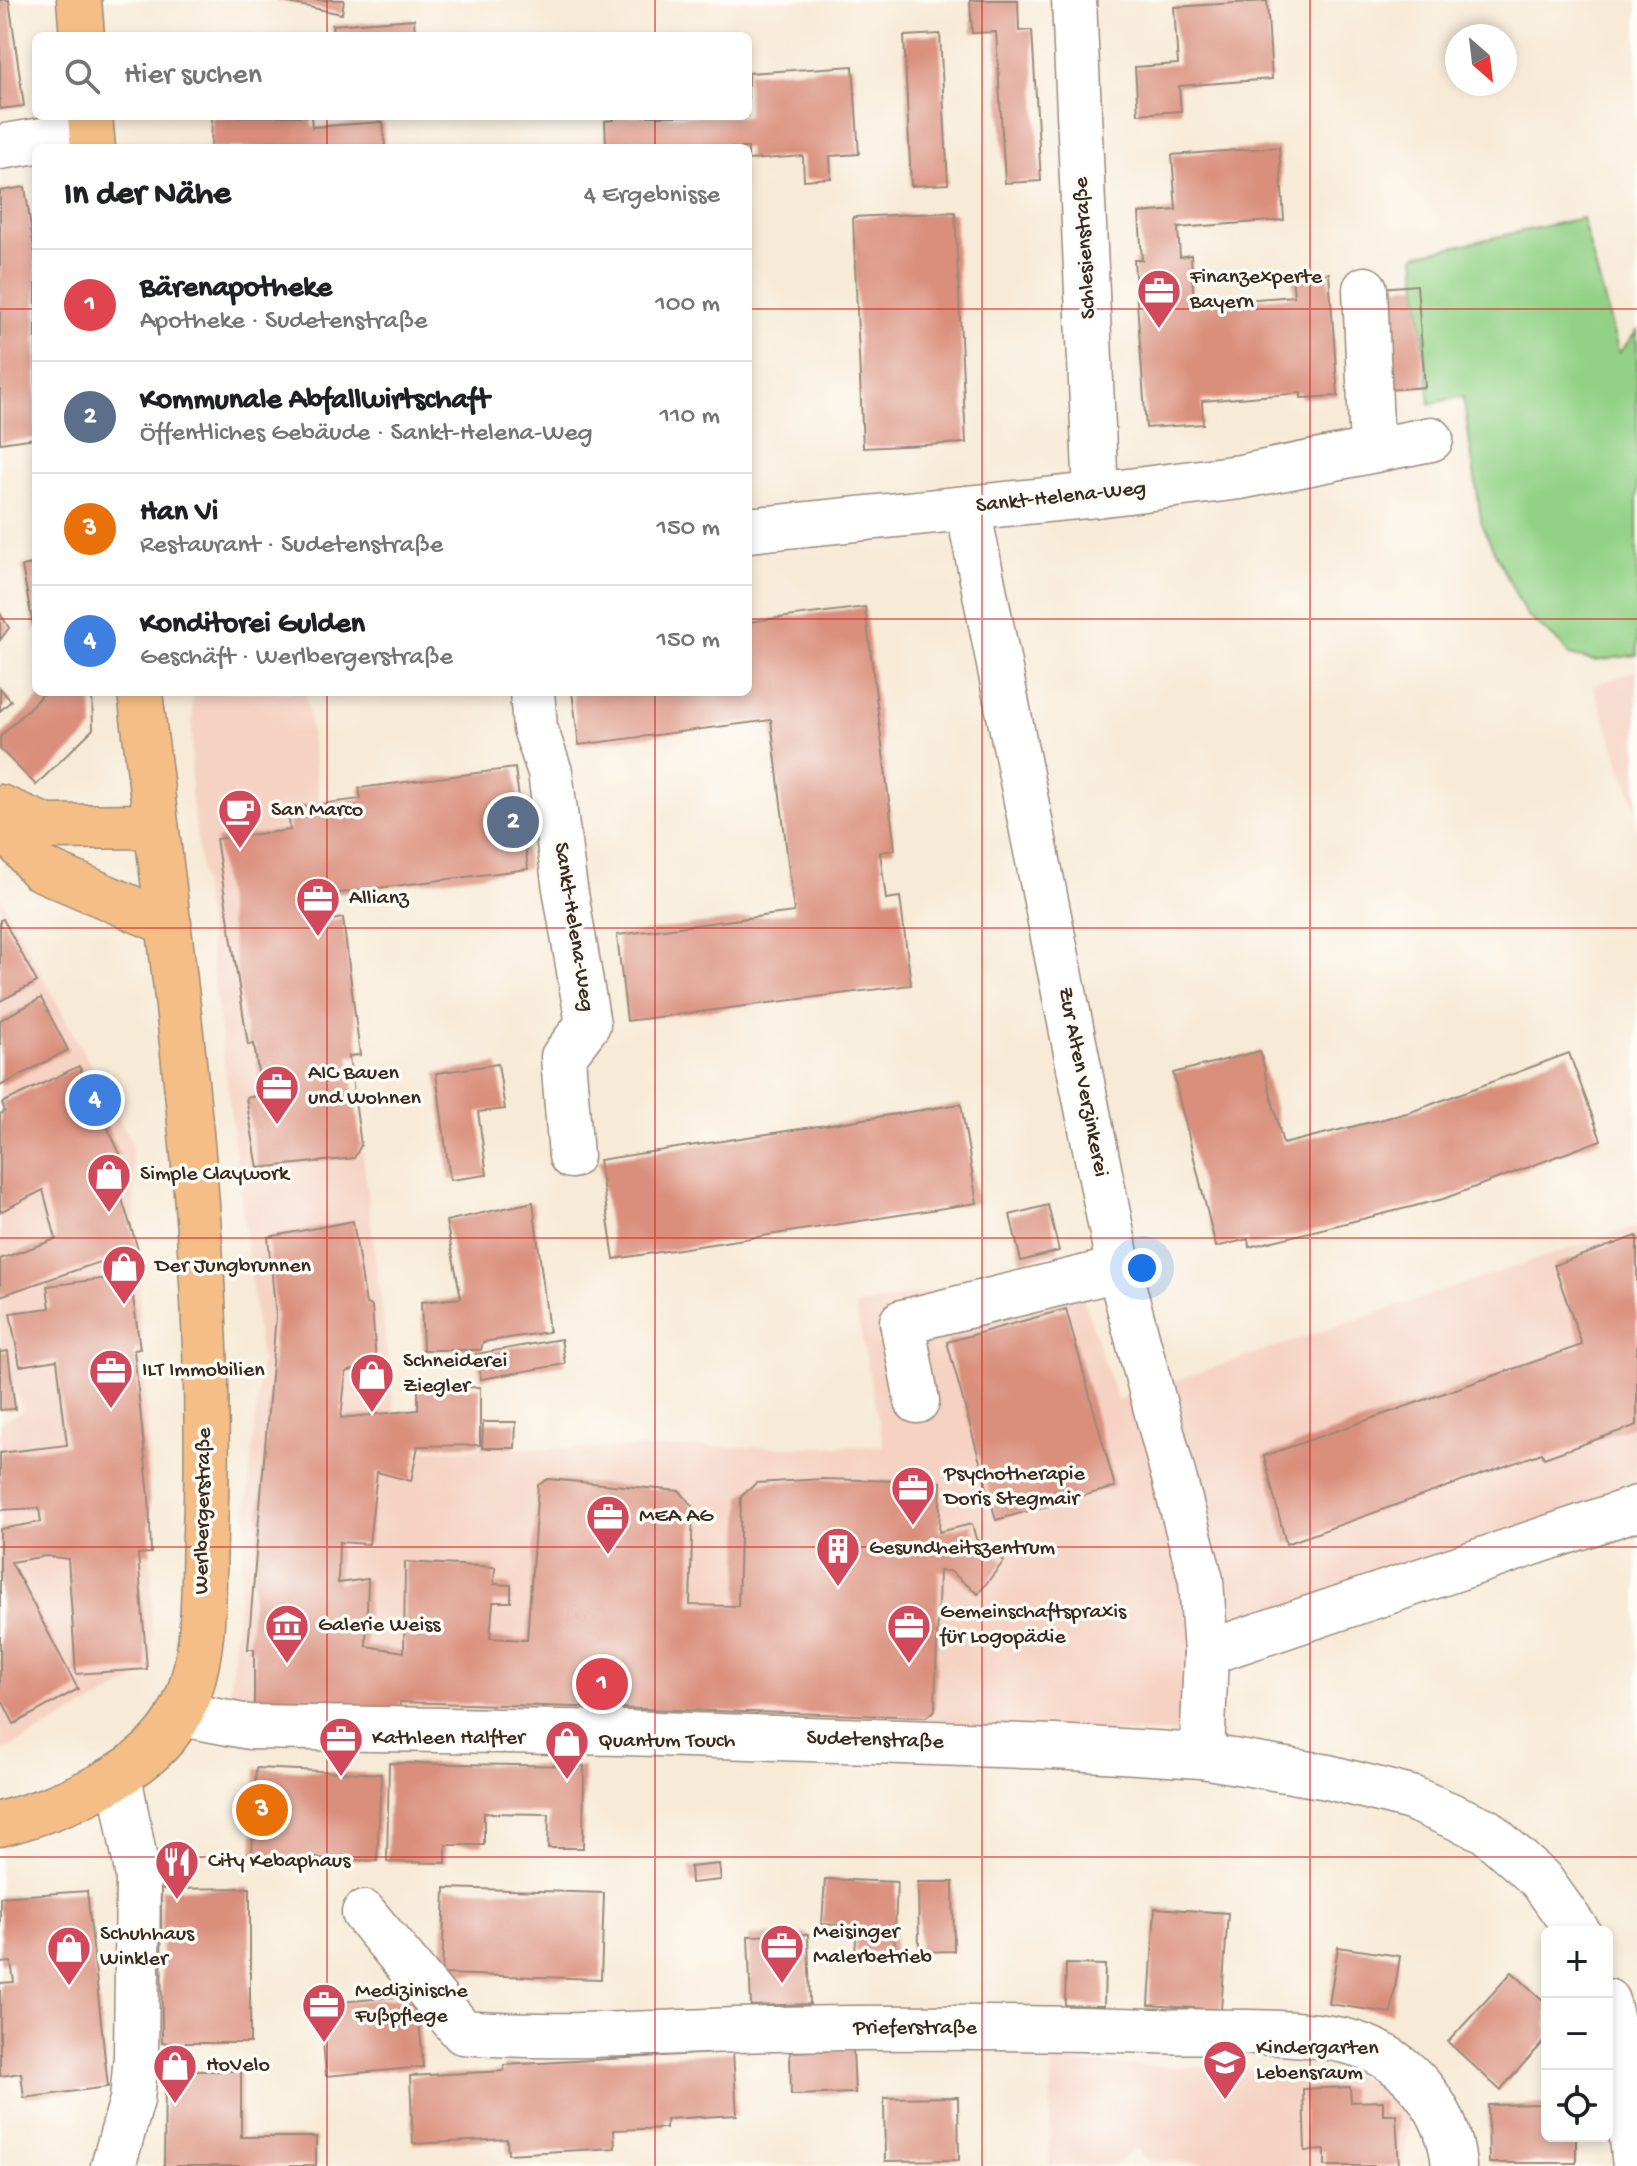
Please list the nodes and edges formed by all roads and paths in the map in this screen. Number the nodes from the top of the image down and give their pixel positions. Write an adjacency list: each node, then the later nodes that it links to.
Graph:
1 (79, 0): 3 (main road)
2 (1074, 0): 9 (street, Schlesienstraße)
3 (82, 32)
4 (91, 132): 5 (street)
5 (0, 147)
6 (1365, 289): 8 (street)
7 (1431, 439): 8 (street, Sankt-Helena-Weg)
8 (1372, 449): 9 (street, Sankt-Helena-Weg)
9 (1096, 495): 10 (street, Sankt-Helena-Weg)
10 (968, 508): 11 (street, Sankt-Helena-Weg); 19 (street, Zur Alten Verzinkerei)
11 (752, 530)
12 (140, 696): 16 (main road, Werlbergerstraße)
13 (532, 696): 18 (street, Sankt-Helena-Weg)
14 (0, 807): 16 (main road)
15 (0, 820): 17 (main road)
16 (156, 826): 17 (main road, Werlbergerstraße)
17 (169, 924): 23 (main road, Werlbergerstraße)
18 (571, 1156)
19 (1119, 1269): 20 (street); 22 (street, Zur Alten Verzinkerei)
20 (917, 1401)
21 (1637, 1508): 22 (street)
22 (1206, 1653): 24 (street, Zur Alten Verzinkerei)
23 (181, 1714): 24 (street, Sudetenstraße); 25 (main road, Werlbergerstraße)
24 (1202, 1756): 28 (street, Sudetenstraße)
25 (119, 1775): 26 (main road, Werlbergerstraße); 30 (street)
26 (0, 1824)
27 (364, 1913): 31 (street, Prieferstraße)
28 (1574, 1926)
29 (1613, 2024): 32 (street)
30 (117, 2157)
31 (1454, 2166)
32 (1635, 2166)

